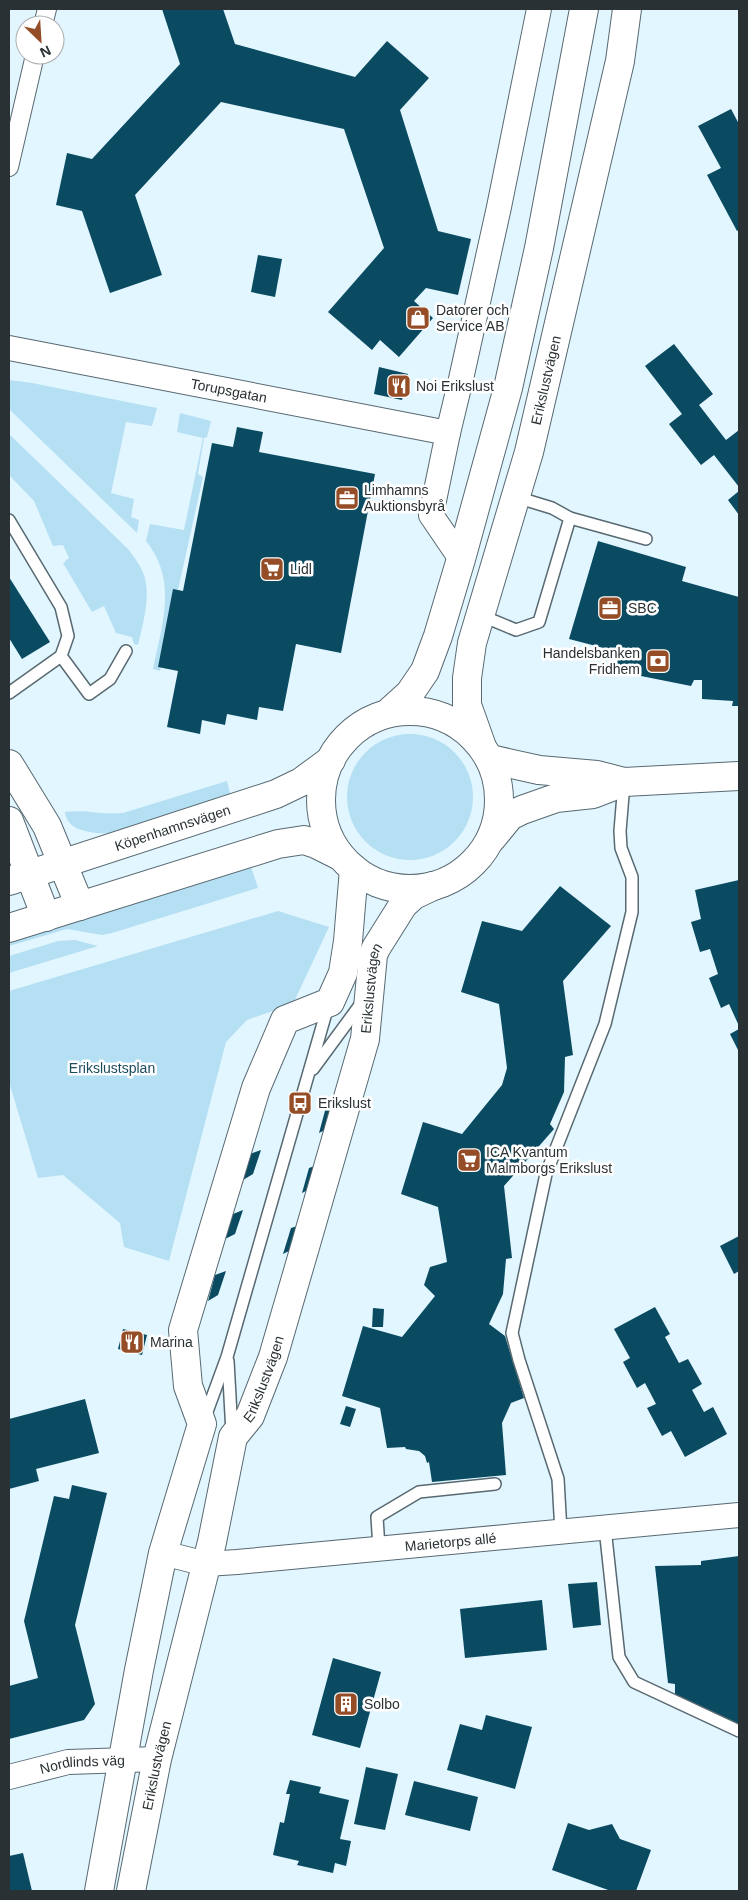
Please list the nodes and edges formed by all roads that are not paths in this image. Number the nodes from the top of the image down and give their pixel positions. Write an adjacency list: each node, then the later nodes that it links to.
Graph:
1 (539, 9): 7 (street)
2 (584, 9): 12 (street)
3 (627, 9): 8 (street, Erikslustvägen)
4 (34, 65): 5 (street)
5 (9, 167)
6 (9, 348): 7 (street, Torupsgatan)
7 (448, 433): 12 (street)
8 (516, 497): 9 (lane); 13 (street, Erikslustvägen)
9 (570, 518): 11 (lane); 13 (lane)
10 (9, 520): 15 (lane)
11 (646, 539)
12 (461, 559): 17 (street)
13 (480, 615): 18 (street, Erikslustvägen)
14 (126, 651): 15 (lane)
15 (61, 656): 16 (lane)
16 (9, 694)
17 (388, 713): 18 (street, Köpenhamnsvägen); 19 (street, Köpenhamnsvägen)
18 (486, 753): 22 (street, Köpenhamnsvägen); 24 (street, Köpenhamnsvägen)
19 (331, 760): 25 (street, Köpenhamnsvägen); 26 (street, Köpenhamnsvägen)
20 (9, 764): 25 (street)
21 (739, 776): 22 (street, Köpenhamnsvägen)
22 (624, 782): 24 (street, Köpenhamnsvägen); 41 (lane)
23 (9, 820): 27 (street)
24 (491, 838): 28 (street, Köpenhamnsvägen)
25 (64, 862): 27 (street, Köpenhamnsvägen); 29 (street)
26 (346, 862): 28 (street, Köpenhamnsvägen); 29 (street, Köpenhamnsvägen); 33 (street)
27 (19, 877): 30 (street)
28 (433, 886): 32 (street, Erikslustvägen)
29 (80, 906): 30 (street, Köpenhamnsvägen)
30 (46, 917): 31 (street, Köpenhamnsvägen)
31 (9, 928)
32 (370, 991): 34 (lane); 37 (street, Erikslustvägen)
33 (330, 1002): 34 (lane); 36 (street)
34 (308, 1076): 35 (lane)
35 (227, 1357): 36 (lane); 37 (lane)
36 (202, 1424): 43 (street)
37 (232, 1437): 44 (street, Erikslustvägen)
38 (496, 1484): 42 (lane)
39 (739, 1515): 40 (street, Marietorps allé)
40 (605, 1528): 41 (street, Marietorps allé); 45 (lane)
41 (561, 1532): 42 (street, Marietorps allé)
42 (379, 1548): 44 (street, Marietorps allé)
43 (163, 1553): 44 (street, Marietorps allé); 47 (street)
44 (206, 1564): 46 (street, Erikslustvägen)
45 (739, 1731)
46 (157, 1759): 47 (street, Nordlinds väg); 50 (street, Erikslustvägen)
47 (122, 1760): 48 (street, Nordlinds väg); 49 (street)
48 (9, 1777)
49 (99, 1891)
50 (131, 1891)

